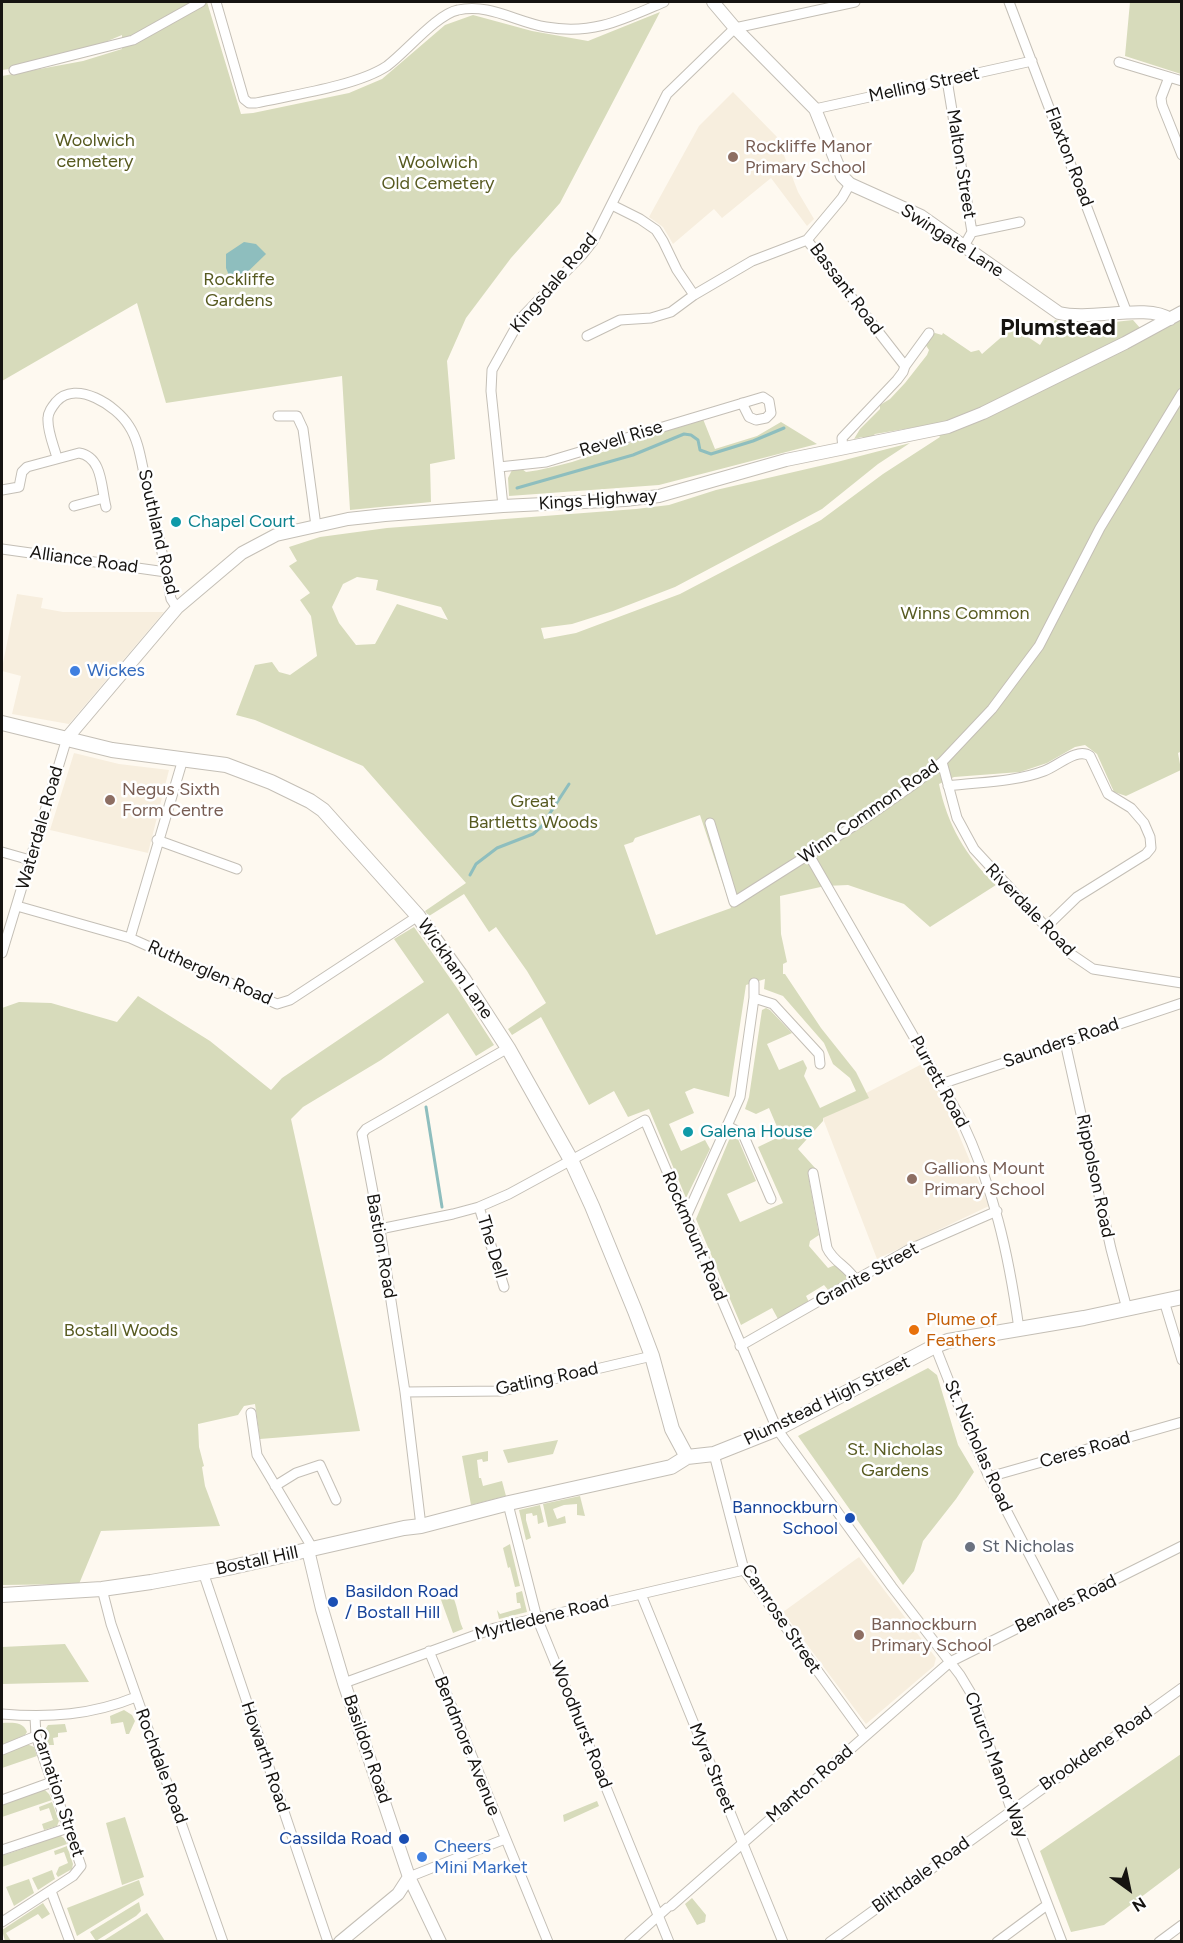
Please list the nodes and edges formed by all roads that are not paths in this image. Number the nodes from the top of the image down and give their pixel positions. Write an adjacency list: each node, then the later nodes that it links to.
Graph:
1 (201, 2): 10 (street)
2 (216, 2): 3 (street)
3 (663, 2)
4 (712, 2): 7 (street)
5 (855, 2): 7 (street)
6 (1009, 2): 8 (street, Flaxton Road)
7 (735, 28): 14 (street); 17 (street, Kingsdale Road)
8 (1032, 61): 12 (street, Melling Street); 23 (street, Flaxton Road)
9 (1119, 62): 11 (street)
10 (14, 70)
11 (1169, 77): 13 (street); 15 (street)
12 (947, 80): 14 (street, Melling Street); 19 (street, Malton Street)
13 (1182, 81)
14 (815, 109): 16 (street)
15 (1182, 155)
16 (849, 184): 20 (street, Bassant Road); 21 (street, Swingate Lane)
17 (612, 205): 22 (street); 33 (street, Kingsdale Road)
18 (1020, 222): 19 (street)
19 (972, 232): 21 (street, Malton Street)
20 (807, 240): 22 (street); 27 (street, Bassant Road)
21 (964, 246): 23 (street, Swingate Lane)
22 (694, 295): 26 (street)
23 (1128, 314): 24 (street, Swingate Lane)
24 (1176, 316): 31 (street, Kings Highway)
25 (929, 333): 27 (street)
26 (587, 336)
27 (905, 366): 31 (street)
28 (1182, 393): 44 (street, Winn Common Road)
29 (742, 403): 33 (street, Revell Rise)
30 (278, 416): 37 (street)
31 (843, 449): 36 (street, Kings Highway)
32 (57, 458): 34 (street); 35 (street); 39 (street, Southland Road)
33 (499, 467): 36 (street, Kingsdale Road)
34 (2, 490)
35 (74, 506)
36 (503, 506): 37 (street, Kings Highway)
37 (316, 526): 40 (street, Kings Highway)
38 (2, 549): 39 (street, Alliance Road)
39 (166, 572): 40 (street, Southland Road)
40 (177, 608): 42 (street, Kings Highway)
41 (2, 723): 42 (main road, Wickham Lane)
42 (67, 738): 43 (main road, Wickham Lane); 50 (street, Waterdale Road)
43 (183, 759): 47 (street); 53 (main road, Wickham Lane)
44 (942, 762): 45 (street, Riverdale Road); 49 (street, Winn Common Road)
45 (948, 786): 54 (street, Riverdale Road); 54 (street)
46 (710, 823): 49 (street, Winn Common Road)
47 (157, 840): 51 (street); 55 (street)
48 (2, 852): 50 (street)
49 (809, 855): 64 (street, Purrett Road)
50 (30, 860): 52 (street, Waterdale Road)
51 (237, 869)
52 (17, 906): 55 (street, Rutherglen Road); 56 (street, Waterdale Road)
53 (418, 916): 55 (street, Rutherglen Road); 62 (main road, Wickham Lane)
54 (1046, 927): 58 (street, Riverdale Road)
55 (130, 938)
56 (2, 953)
57 (754, 983): 59 (street)
58 (1182, 983)
59 (754, 998): 63 (street); 65 (street)
60 (1182, 1003): 61 (street, Saunders Road)
61 (1065, 1042): 64 (street, Saunders Road); 77 (street, Rippolson Road)
62 (508, 1048): 66 (main road, Wickham Lane); 72 (street, Bastion Road)
63 (820, 1064)
64 (941, 1084): 70 (street, Purrett Road)
65 (728, 1126): 68 (street); 71 (street)
66 (571, 1160): 69 (street); 71 (street, Rockmount Road); 81 (main road, Wickham Lane)
67 (813, 1173): 73 (street)
68 (771, 1199)
69 (479, 1207): 72 (street); 74 (street, The Dell)
70 (997, 1211): 73 (street, Granite Street); 78 (street, Purrett Road)
71 (686, 1216): 79 (street, Rockmount Road)
72 (380, 1229): 83 (street, Bastion Road)
73 (856, 1281): 79 (street, Granite Street)
74 (504, 1287)
75 (1182, 1297): 76 (main road, Plumstead High Street)
76 (1164, 1301): 77 (main road, Plumstead High Street); 82 (street)
77 (1127, 1310): 78 (main road, Plumstead High Street)
78 (1019, 1329): 80 (main road, Plumstead High Street)
79 (740, 1346): 86 (street, Rockmount Road)
80 (935, 1346): 86 (main road, Plumstead High Street); 89 (street, St. Nicholas Road)
81 (652, 1356): 83 (street, Gatling Road); 88 (main road, Wickham Lane)
82 (1182, 1360)
83 (405, 1392): 93 (street, Bastion Road)
84 (251, 1413): 90 (street)
85 (1182, 1422): 89 (street, Ceres Road)
86 (777, 1429): 87 (main road, Plumstead High Street); 104 (street, Church Manor Way)
87 (714, 1454): 88 (main road, Plumstead High Street); 96 (street, Camrose Street)
88 (687, 1457): 92 (main road, Plumstead High Street)
89 (989, 1477): 101 (street, St. Nicholas Road)
90 (275, 1486): 91 (street); 95 (street)
91 (336, 1500)
92 (508, 1504): 93 (main road, Bostall Hill); 102 (street, Woodhurst Road)
93 (421, 1526): 95 (main road, Bostall Hill)
94 (1182, 1546): 101 (street, Benares Road)
95 (311, 1550): 97 (main road, Bostall Hill); 105 (street, Basildon Road)
96 (744, 1570): 100 (street, Myrtledene Road); 111 (street, Camrose Street)
97 (203, 1572): 98 (main road, Bostall Hill); 128 (street, Howarth Road)
98 (102, 1589): 99 (main road, Bostall Hill); 107 (street, Rochdale Road)
99 (2, 1594)
100 (640, 1594): 102 (street, Myrtledene Road); 118 (street, Myra Street)
101 (1057, 1608): 104 (street, Benares Road)
102 (537, 1618): 103 (street, Myrtledene Road); 123 (street, Woodhurst Road)
103 (429, 1651): 105 (street, Myrtledene Road); 117 (street, Bendmore Avenue)
104 (950, 1662): 111 (street, Manton Road); 115 (street, Church Manor Way)
105 (344, 1683): 120 (street, Basildon Road)
106 (1182, 1688): 115 (street, Brookdene Road)
107 (136, 1696): 109 (street); 127 (street, Rochdale Road)
108 (2, 1714): 109 (street)
109 (35, 1717): 110 (street, Carnation Street)
110 (36, 1736): 112 (street); 113 (street, Carnation Street)
111 (865, 1736): 118 (street, Manton Road)
112 (2, 1750)
113 (52, 1782): 114 (street); 116 (street, Carnation Street)
114 (2, 1800)
115 (1011, 1809): 122 (street, Church Manor Way); 135 (street, Blithdale Road)
116 (68, 1828): 119 (street); 121 (street, Carnation Street)
117 (505, 1839): 120 (street); 131 (street, Bendmore Avenue)
118 (743, 1842): 123 (street, Manton Road); 134 (street, Myra Street)
119 (2, 1850)
120 (410, 1877): 129 (street); 130 (street, Basildon Road)
121 (51, 1891): 124 (street); 126 (street)
122 (1047, 1905): 136 (street); 137 (street, Church Manor Way)
123 (659, 1915): 132 (street, Manton Road); 133 (street, Woodhurst Road)
124 (2, 1922)
125 (1182, 1925): 138 (street)
126 (70, 1941)
127 (223, 1941)
128 (328, 1941)
129 (340, 1941)
130 (440, 1941)
131 (548, 1941)
132 (629, 1941)
133 (669, 1941)
134 (783, 1941)
135 (830, 1941)
136 (997, 1941)
137 (1062, 1941)
138 (1159, 1941)

